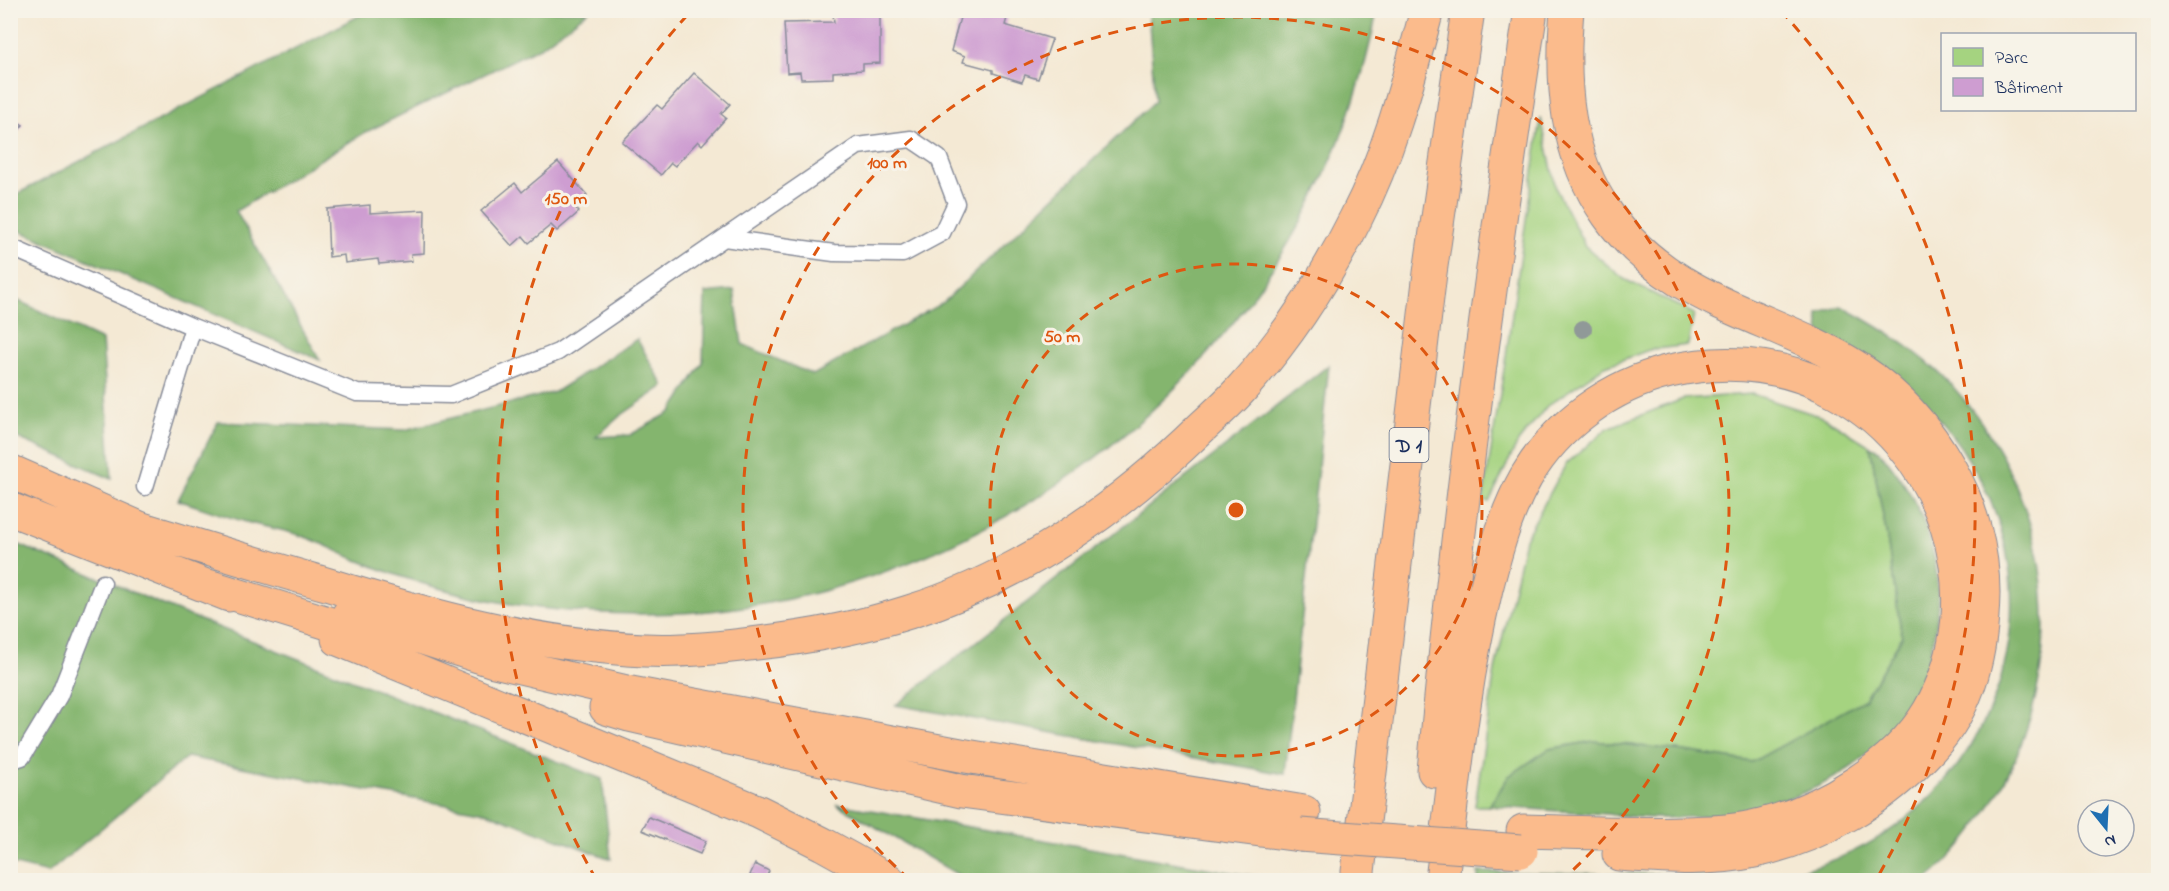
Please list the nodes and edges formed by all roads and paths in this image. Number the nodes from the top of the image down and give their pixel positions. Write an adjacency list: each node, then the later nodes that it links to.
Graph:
1 (1427, 10): 11 (highway)
2 (1467, 10): 18 (highway, D 1)
3 (1532, 10): 19 (highway)
4 (1566, 10): 16 (highway)
5 (724, 238): 5 (lane); 7 (lane)
6 (10, 247): 7 (lane)
7 (193, 327): 9 (lane)
8 (10, 471): 11 (highway)
9 (145, 487)
10 (10, 509): 13 (highway)
11 (138, 528): 15 (highway)
12 (103, 583): 14 (lane)
13 (208, 586): 15 (highway); 17 (highway)
14 (10, 761)
15 (1302, 823): 16 (highway)
16 (1522, 841): 20 (highway)
17 (888, 880)
18 (1357, 880)
19 (1422, 880)
20 (1442, 880)

